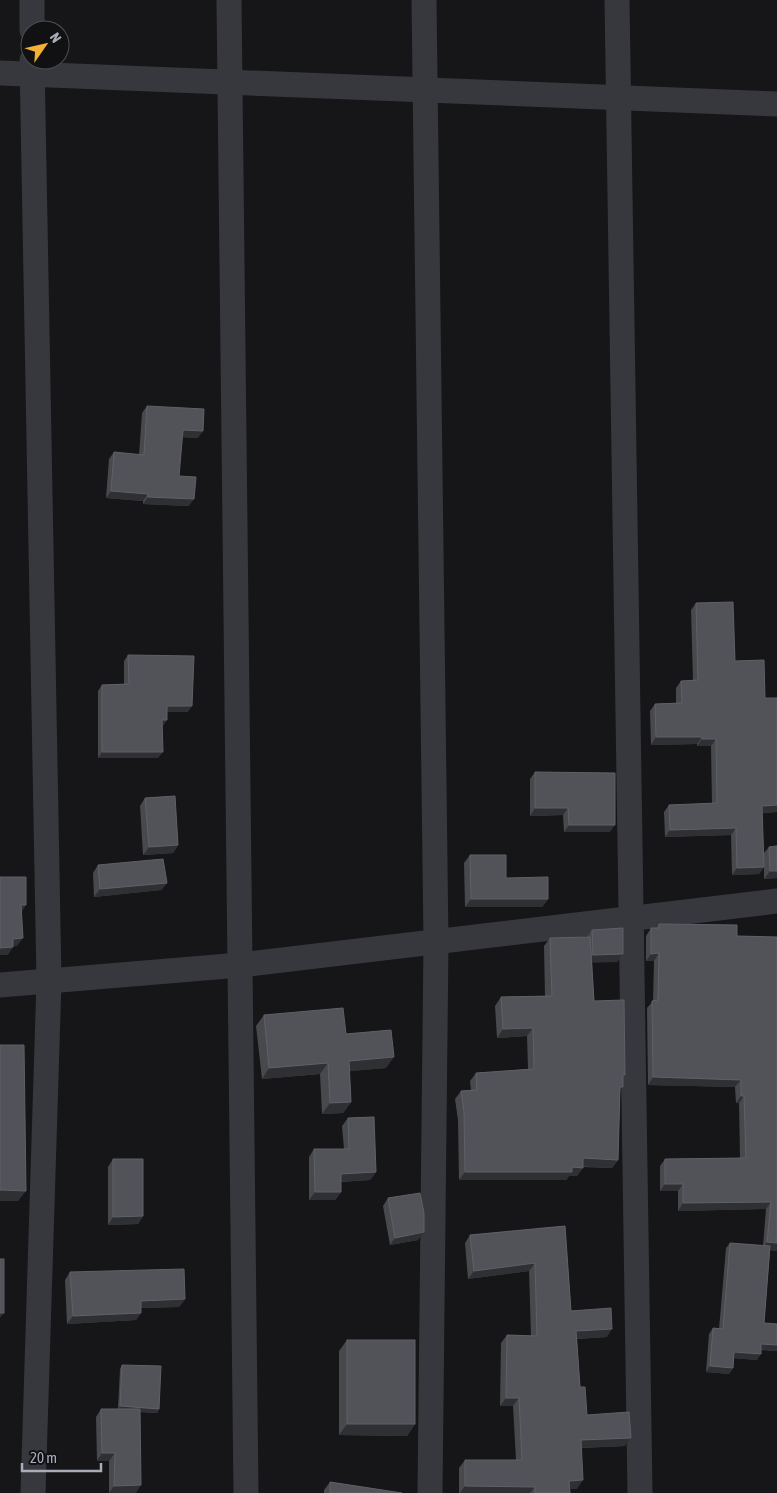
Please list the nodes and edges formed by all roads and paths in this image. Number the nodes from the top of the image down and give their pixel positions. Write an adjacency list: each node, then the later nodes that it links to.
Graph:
1 (32, 0): 5 (street)
2 (229, 0): 10 (street)
3 (424, 0): 11 (street)
4 (617, 0): 12 (street)
5 (32, 20)
6 (20, 69): 9 (street)
7 (32, 70): 18 (street)
8 (70, 70): 10 (street)
9 (0, 72)
10 (230, 82): 11 (street); 17 (street)
11 (425, 90): 12 (street); 16 (street)
12 (618, 97): 13 (street); 15 (street)
13 (777, 104)
14 (777, 901): 15 (street)
15 (631, 919): 16 (street); 23 (street)
16 (436, 942): 17 (street); 22 (street)
17 (240, 966): 18 (street); 21 (street)
18 (49, 981): 19 (street); 20 (street)
19 (0, 985)
20 (33, 1493)
21 (246, 1493)
22 (430, 1493)
23 (640, 1493)

